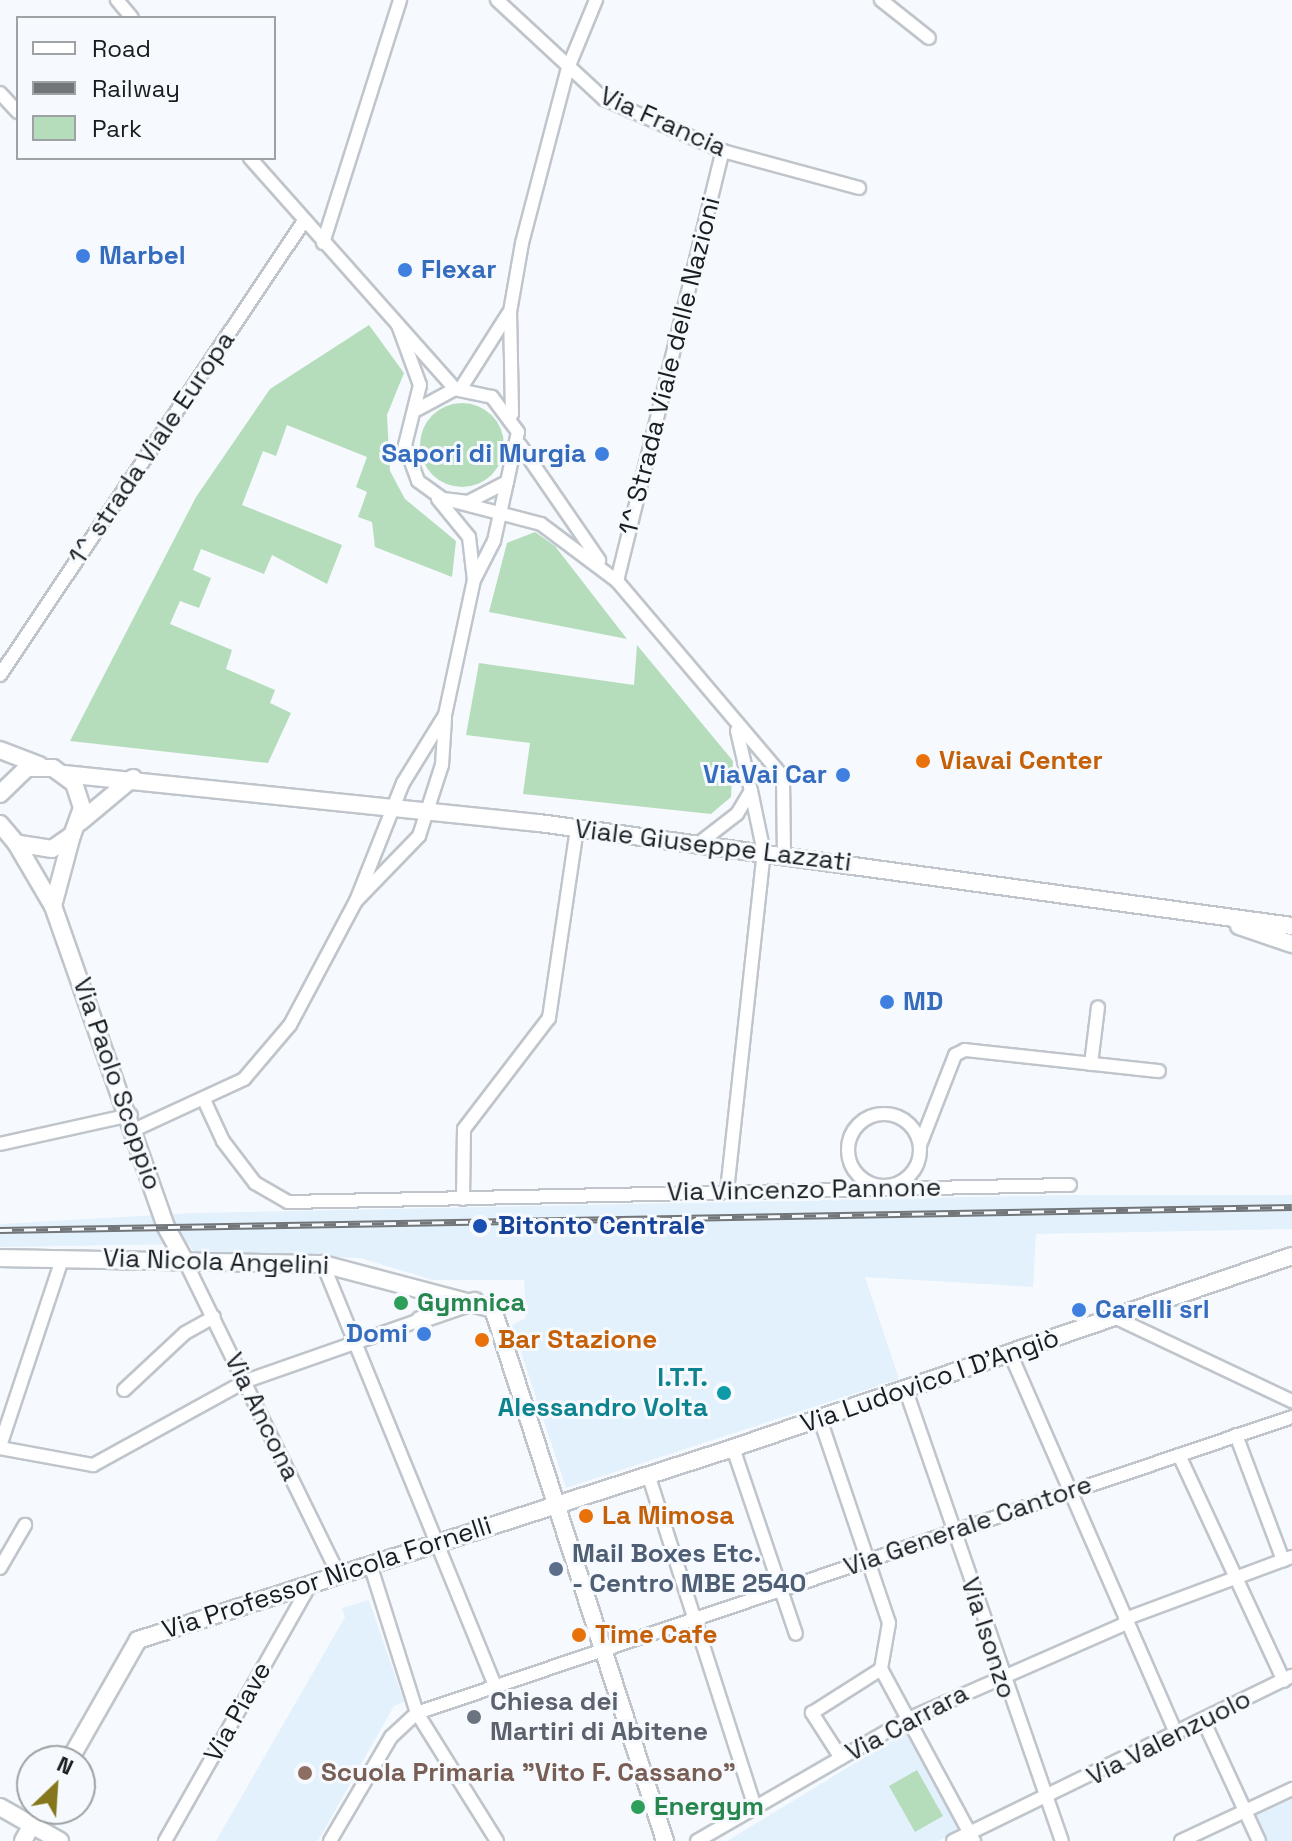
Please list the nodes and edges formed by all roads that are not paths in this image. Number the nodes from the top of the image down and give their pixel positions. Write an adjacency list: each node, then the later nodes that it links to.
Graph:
1 (400, 0): 13 (street)
2 (497, 0): 6 (street, Via Francia)
3 (596, 0): 6 (street)
4 (881, 0): 5 (street)
5 (929, 38)
6 (568, 68): 9 (street, Via Francia); 14 (street)
7 (0, 93): 8 (street)
8 (16, 110)
9 (723, 151): 11 (street, Via Francia); 26 (street, 1^ Strada Viale delle Nazioni)
10 (252, 160): 12 (street)
11 (859, 188)
12 (304, 221): 13 (street); 27 (street, 1^ strada Viale Europa)
13 (323, 243): 15 (street)
14 (510, 312): 16 (street); 18 (street)
15 (398, 325): 16 (street); 17 (street)
16 (458, 388): 17 (street); 18 (street)
17 (418, 409): 21 (street)
18 (514, 421): 19 (street)
19 (520, 445): 20 (street); 24 (street)
20 (507, 482): 22 (street); 23 (street)
21 (433, 494): 22 (street); 25 (street)
22 (453, 501): 23 (street)
23 (502, 515): 24 (street); 25 (street)
24 (605, 569): 26 (street)
25 (474, 580): 28 (street)
26 (617, 581): 29 (street)
27 (0, 675)
28 (445, 715): 36 (street); 37 (street)
29 (734, 724): 34 (street); 44 (street)
30 (0, 750): 31 (street, Viale Giuseppe Lazzati)
31 (40, 766): 32 (street, Viale Giuseppe Lazzati); 35 (street)
32 (64, 774): 33 (street, Viale Giuseppe Lazzati); 39 (street)
33 (133, 778): 36 (street, Viale Giuseppe Lazzati); 39 (street)
34 (751, 791): 42 (street); 43 (street)
35 (0, 794)
36 (392, 806): 37 (street, Viale Giuseppe Lazzati); 45 (street)
37 (428, 810): 40 (street, Viale Giuseppe Lazzati); 45 (street)
38 (0, 824): 41 (street, Via Paolo Scoppio)
39 (76, 828): 41 (street); 46 (street)
40 (577, 828): 42 (street, Viale Giuseppe Lazzati); 60 (street)
41 (16, 843): 46 (street, Via Paolo Scoppio)
42 (698, 844): 43 (street, Viale Giuseppe Lazzati)
43 (764, 853): 44 (street, Viale Giuseppe Lazzati); 59 (street)
44 (784, 856): 47 (street, Viale Giuseppe Lazzati)
45 (356, 901): 53 (street)
46 (53, 906): 54 (street, Via Paolo Scoppio)
47 (1204, 913): 48 (street, Viale Giuseppe Lazzati); 49 (street)
48 (1292, 926)
49 (1292, 944)
50 (1098, 1007): 51 (street)
51 (1091, 1064): 52 (street); 56 (street)
52 (1159, 1071)
53 (205, 1102): 54 (street); 60 (street, Via Vincenzo Pannone)
54 (133, 1122): 55 (street); 64 (street, Via Paolo Scoppio)
55 (0, 1144)
56 (920, 1145): 58 (street); 58 (street)
57 (1070, 1185): 58 (street, Via Vincenzo Pannone)
58 (887, 1187): 59 (street, Via Vincenzo Pannone)
59 (727, 1191): 60 (street, Via Vincenzo Pannone)
60 (463, 1199)
61 (1292, 1256): 69 (street, Via Ludovico I D'Angiò)
62 (63, 1257): 63 (street, Via Nicola Angelini); 64 (street, Via Nicola Angelini); 80 (street)
63 (0, 1258)
64 (185, 1261): 65 (street, Via Nicola Angelini); 68 (street, Via Ancona)
65 (323, 1264): 66 (street, Via Nicola Angelini); 71 (street)
66 (429, 1291): 67 (street, Via Nicola Angelini); 70 (street)
67 (477, 1300): 70 (street); 85 (street, Via Nicola Angelini)
68 (214, 1317): 73 (street, Via Ancona); 75 (street)
69 (1114, 1317): 72 (street, Via Ludovico I D'Angiò); 76 (street)
70 (420, 1320): 71 (street)
71 (354, 1342): 73 (street); 88 (street)
72 (1010, 1353): 74 (street, Via Ludovico I D'Angiò); 84 (street)
73 (246, 1381): 80 (street); 93 (street, Via Ancona)
74 (905, 1388): 78 (street, Via Ludovico I D'Angiò); 87 (street, Via Isonzo)
75 (124, 1390)
76 (1292, 1401)
77 (1292, 1417): 79 (street, Via Generale Cantore)
78 (820, 1419): 81 (street, Via Ludovico I D'Angiò); 90 (street)
79 (1236, 1435): 82 (street, Via Generale Cantore); 89 (street)
80 (0, 1447)
81 (733, 1448): 83 (street, Via Ludovico I D'Angiò); 96 (street)
82 (1179, 1455): 84 (street, Via Generale Cantore); 94 (street)
83 (648, 1474): 85 (street, Via Ludovico I D'Angiò); 97 (street)
84 (1069, 1491): 87 (street, Via Generale Cantore); 98 (street)
85 (557, 1502): 88 (street, Via Professor Nicola Fornelli); 100 (street)
86 (25, 1525): 92 (street)
87 (953, 1530): 90 (street, Via Generale Cantore); 102 (street, Via Isonzo)
88 (437, 1541): 91 (street, Via Professor Nicola Fornelli); 104 (street)
89 (1288, 1558): 94 (street, Via Carrara)
90 (867, 1560): 96 (street, Via Generale Cantore); 101 (street)
91 (370, 1564): 93 (street, Via Professor Nicola Fornelli); 105 (street)
92 (0, 1568)
93 (338, 1574): 95 (street, Via Professor Nicola Fornelli)
94 (1237, 1577): 98 (street, Via Carrara); 103 (street)
95 (311, 1583): 109 (street, Via Professor Nicola Fornelli); 119 (street, Via Piave)
96 (782, 1588): 97 (street, Via Generale Cantore); 99 (street)
97 (695, 1617): 100 (street, Via Generale Cantore); 113 (street)
98 (1126, 1621): 102 (street, Via Carrara); 108 (street)
99 (796, 1634)
100 (603, 1647): 104 (street, Via Generale Cantore); 122 (street)
101 (881, 1669): 106 (street); 110 (street)
102 (999, 1675): 106 (street, Via Carrara); 112 (street, Via Isonzo)
103 (1288, 1678): 107 (street, Via Valenzuolo)
104 (494, 1683): 105 (street, Via Generale Cantore)
105 (417, 1713): 120 (street); 121 (street)
106 (908, 1719): 110 (street, Via Carrara); 116 (street)
107 (1204, 1722): 108 (street, Via Valenzuolo); 114 (street)
108 (1177, 1736): 112 (street, Via Valenzuolo)
109 (78, 1745)
110 (841, 1758): 113 (street, Via Carrara)
111 (1292, 1789): 114 (street)
112 (1044, 1799): 116 (street, Via Valenzuolo); 125 (street, Via Isonzo)
113 (755, 1808): 123 (street, Via Carrara)
114 (1246, 1811): 126 (street); 127 (street)
115 (32, 1825): 117 (street); 118 (street)
116 (972, 1837): 124 (street, Via Valenzuolo)
117 (23, 1841)
118 (60, 1841)
119 (165, 1841)
120 (330, 1841)
121 (497, 1841)
122 (665, 1841)
123 (697, 1841)
124 (953, 1841)
125 (1062, 1841)
126 (1181, 1841)
127 (1259, 1841)

